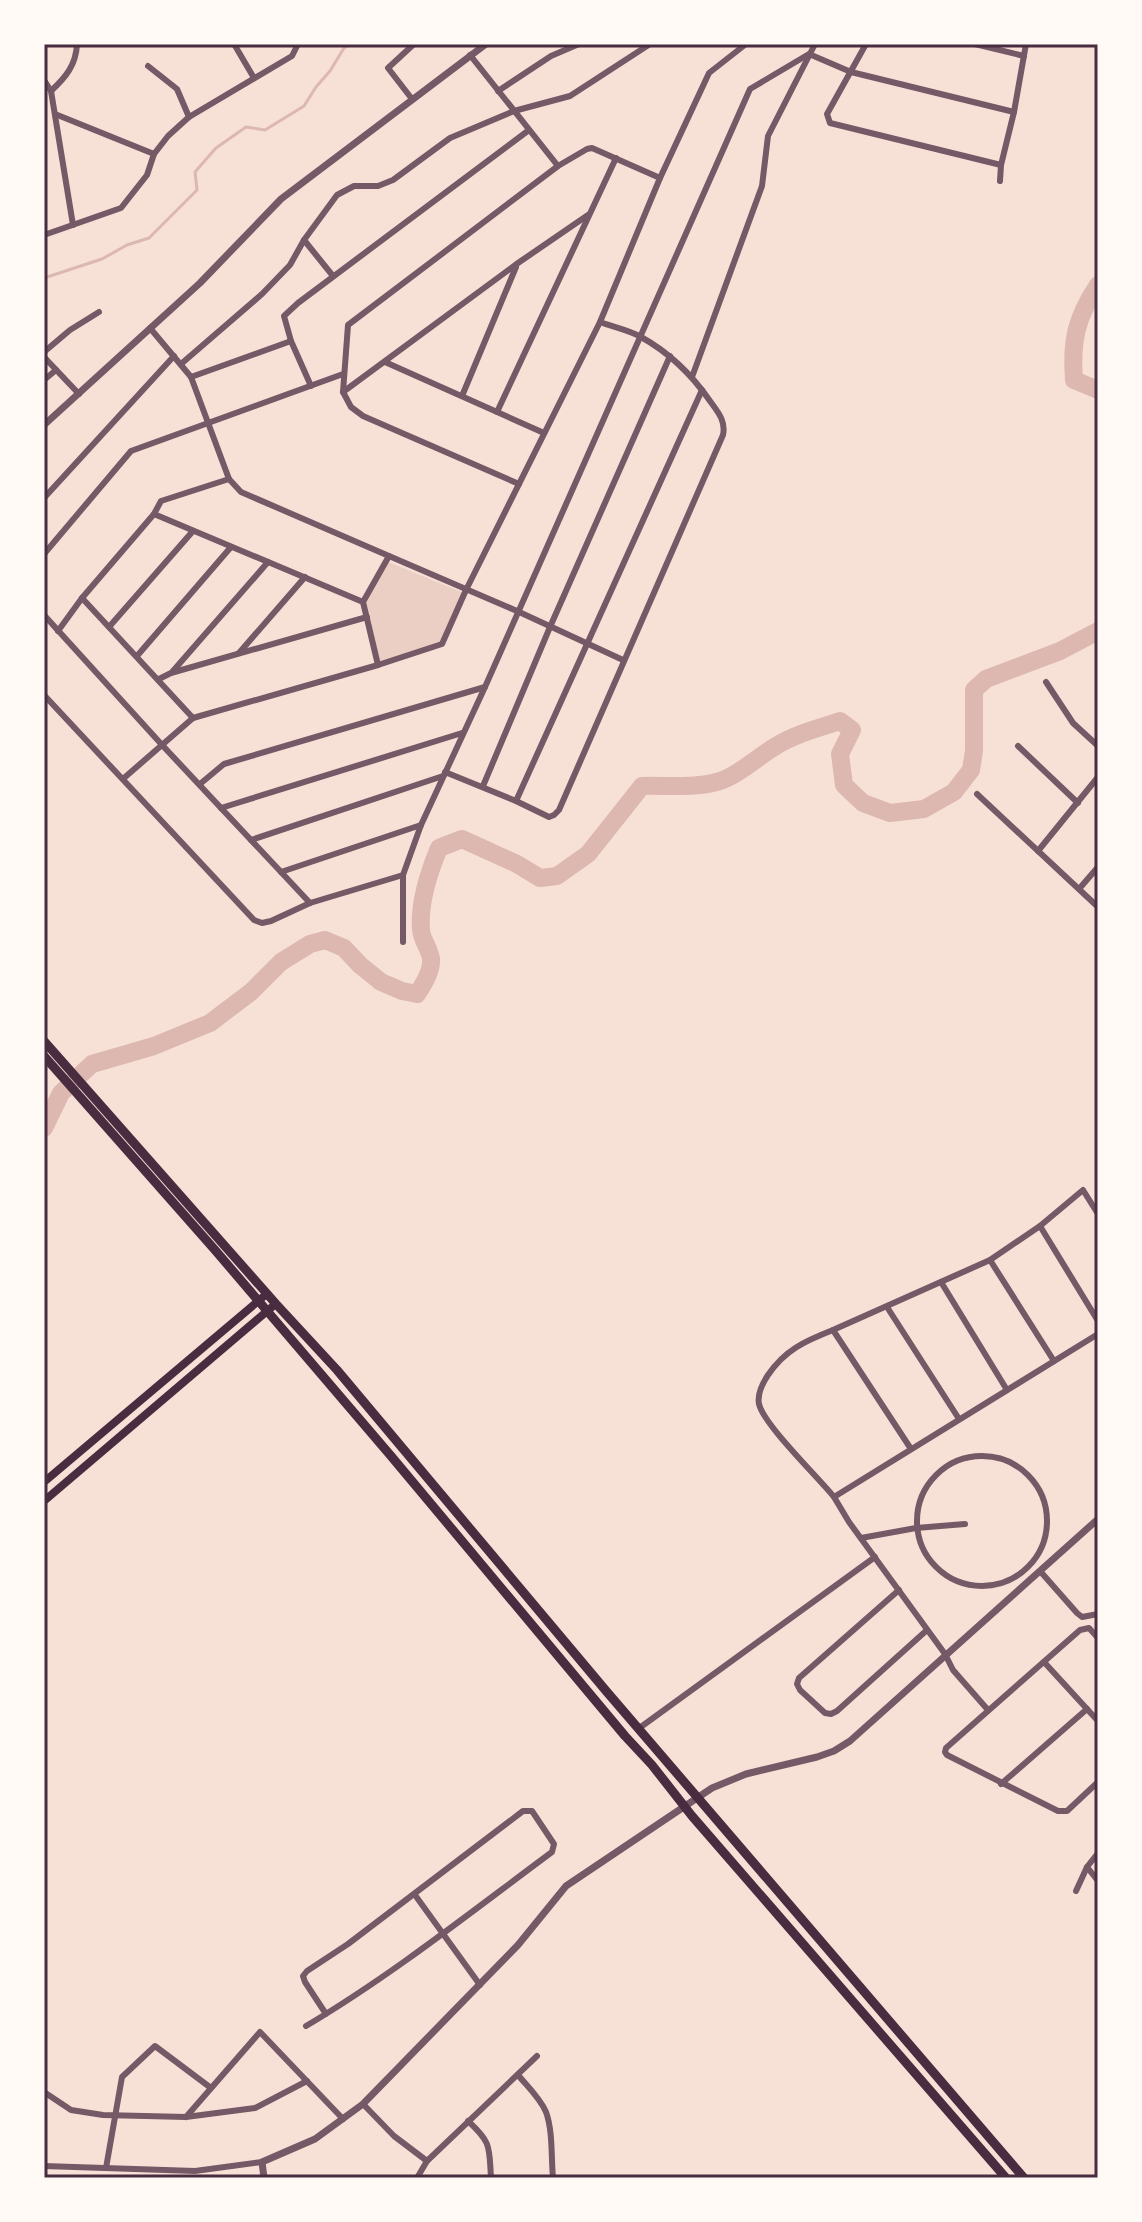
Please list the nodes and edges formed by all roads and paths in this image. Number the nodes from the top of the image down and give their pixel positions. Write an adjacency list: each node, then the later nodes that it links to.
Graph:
1 (77, 44): 20 (street)
2 (234, 44): 18 (street)
3 (298, 44): 18 (street)
4 (414, 44): 22 (street)
5 (486, 44): 14 (street)
6 (579, 44): 21 (street)
7 (650, 44): 23 (street)
8 (746, 44): 32 (street)
9 (815, 44): 13 (street)
10 (866, 44): 17 (street)
11 (975, 44): 15 (street)
12 (1026, 44): 15 (street)
13 (809, 54): 17 (street); 43 (street); 53 (street)
14 (470, 55): 21 (street); 22 (street)
15 (1024, 56): 24 (street)
16 (148, 66): 26 (street)
17 (851, 72): 24 (street); 30 (street)
18 (254, 78): 26 (street)
19 (44, 80): 20 (street)
20 (51, 91): 25 (street)
21 (498, 91): 23 (street)
22 (412, 99): 42 (street)
23 (514, 111): 27 (street); 37 (street)
24 (1014, 112): 30 (street)
25 (55, 114): 28 (street); 35 (street)
26 (189, 117): 28 (street)
27 (529, 130): 31 (street); 39 (street)
28 (154, 154): 35 (street)
29 (616, 158): 31 (street); 32 (street); 34 (street)
30 (1001, 165): 33 (street)
31 (558, 166): 51 (street)
32 (660, 178): 41 (street)
33 (1000, 181)
34 (588, 215): 38 (street); 60 (street)
35 (73, 225): 36 (street)
36 (44, 235)
37 (304, 240): 39 (street); 49 (street)
38 (518, 263): 48 (street); 59 (street)
39 (333, 276): 44 (street)
40 (99, 312): 45 (street)
41 (600, 322): 43 (street); 63 (street)
42 (150, 328): 46 (street); 58 (street)
43 (640, 336): 47 (street); 77 (street)
44 (291, 341): 52 (street); 55 (street)
45 (44, 355): 50 (street)
46 (174, 356): 49 (street); 66 (street)
47 (670, 356): 53 (street); 81 (street)
48 (385, 362): 57 (street); 59 (street)
49 (181, 364): 52 (street)
50 (56, 370): 54 (street); 58 (street)
51 (343, 374): 55 (street); 57 (street)
52 (191, 377): 61 (street)
53 (692, 377): 56 (street)
54 (44, 380)
55 (311, 386): 61 (street)
56 (702, 390): 83 (street); 86 (street)
57 (343, 392): 65 (street)
58 (79, 394): 62 (street)
59 (462, 396): 60 (street)
60 (497, 412): 63 (street)
61 (209, 423): 64 (street); 70 (street)
62 (44, 425)
63 (544, 433): 65 (street)
64 (229, 479): 67 (street); 71 (street)
65 (519, 484): 74 (street)
66 (44, 498)
67 (154, 514): 68 (street); 75 (street)
68 (193, 531): 69 (street); 80 (street)
69 (231, 547): 72 (street); 85 (street)
70 (44, 554)
71 (389, 556): 74 (street); 76 (street)
72 (268, 562): 73 (street); 88 (street)
73 (305, 577): 76 (street); 84 (street)
74 (466, 590): 77 (street); 87 (street)
75 (82, 598): 80 (street); 82 (street)
76 (363, 602): 79 (street)
77 (517, 611): 81 (street); 91 (street)
78 (44, 615): 82 (street)
79 (367, 617): 84 (street); 87 (street)
80 (109, 627): 85 (street)
81 (550, 627): 83 (street); 102 (street)
82 (58, 631): 95 (street)
83 (587, 644): 86 (street); 104 (street)
84 (239, 653): 88 (street)
85 (137, 656): 89 (street)
86 (623, 660): 104 (street)
87 (378, 665): 93 (street)
88 (171, 673): 89 (street)
89 (159, 679): 93 (street)
90 (1046, 682): 97 (street)
91 (485, 687): 94 (street); 101 (street)
92 (44, 695): 100 (street)
93 (193, 718): 95 (street)
94 (462, 733): 98 (street); 106 (street)
95 (163, 746): 100 (street); 101 (street)
96 (1018, 746): 105 (street)
97 (1098, 746)
98 (444, 774): 102 (street); 107 (street); 108 (street)
99 (1098, 777): 105 (street)
100 (124, 778): 114 (street)
101 (200, 784): 106 (street)
102 (483, 786): 104 (street)
103 (977, 794): 109 (street)
104 (516, 801)
105 (1078, 803): 109 (street)
106 (221, 808): 108 (street)
107 (421, 825): 111 (street); 112 (street)
108 (251, 840): 111 (street)
109 (1038, 851): 113 (street)
110 (1098, 867): 113 (street)
111 (281, 872): 114 (street)
112 (403, 875): 114 (street); 116 (street)
113 (1079, 889): 115 (street)
114 (310, 903)
115 (1098, 907)
116 (403, 942)
117 (44, 1041): 119 (main road)
118 (44, 1056): 119 (main road)
119 (67, 1076): 120 (main road)
120 (94, 1107): 125 (main road); 126 (main road)
121 (1098, 1214): 122 (street)
122 (1040, 1226): 123 (street); 130 (street)
123 (990, 1260): 124 (street); 133 (street)
124 (941, 1282): 128 (street); 134 (street)
125 (267, 1294): 126 (main road); 127 (main road)
126 (258, 1301): 129 (main road); 137 (main road)
127 (276, 1304): 129 (main road); 155 (main road)
128 (887, 1307): 131 (street); 135 (street)
129 (267, 1312): 139 (main road); 159 (main road)
130 (1098, 1321)
131 (833, 1330): 136 (street); 138 (street)
132 (1098, 1334): 133 (street)
133 (1054, 1361): 134 (street)
134 (1007, 1390): 135 (street)
135 (959, 1419): 136 (street)
136 (911, 1449): 138 (street)
137 (44, 1482)
138 (834, 1497): 143 (street)
139 (44, 1501)
140 (1098, 1519): 145 (street)
141 (965, 1524): 142 (street)
142 (916, 1528): 142 (street); 143 (street)
143 (861, 1538): 144 (street)
144 (875, 1557): 146 (street); 155 (street)
145 (1040, 1571): 147 (street); 150 (street)
146 (899, 1590): 148 (street); 148 (street)
147 (1098, 1614)
148 (927, 1630): 150 (street)
149 (1098, 1638): 151 (street)
150 (945, 1654): 153 (street); 158 (street)
151 (1044, 1662): 152 (street); 153 (street)
152 (1087, 1709): 154 (street); 157 (street)
153 (988, 1710): 157 (street)
154 (1098, 1721)
155 (638, 1729): 158 (main road)
156 (1098, 1782): 157 (street)
157 (1001, 1784)
158 (697, 1798): 159 (street); 188 (main road)
159 (685, 1806): 166 (street); 187 (main road)
160 (1098, 1853): 161 (street)
161 (1087, 1867): 162 (street); 163 (street)
162 (1098, 1881)
163 (1076, 1891)
164 (415, 1895): 165 (street); 165 (street); 167 (street)
165 (442, 1933): 166 (street); 167 (street)
166 (480, 1985): 174 (street)
167 (326, 2014): 168 (street)
168 (306, 2026)
169 (537, 2056): 170 (street)
170 (518, 2075): 178 (street); 186 (street)
171 (307, 2081): 172 (street); 176 (street); 177 (street)
172 (211, 2088): 175 (street); 176 (street)
173 (44, 2092): 175 (street)
174 (363, 2104): 177 (street); 179 (street)
175 (115, 2116): 176 (street); 182 (street)
176 (186, 2117)
177 (343, 2119): 180 (street)
178 (468, 2121): 179 (street); 185 (street)
179 (427, 2161): 184 (street)
180 (262, 2162): 182 (street); 183 (street)
181 (44, 2166): 182 (street)
182 (106, 2168)
183 (264, 2178)
184 (417, 2178)
185 (491, 2178)
186 (553, 2178)
187 (1006, 2178)
188 (1024, 2178)

